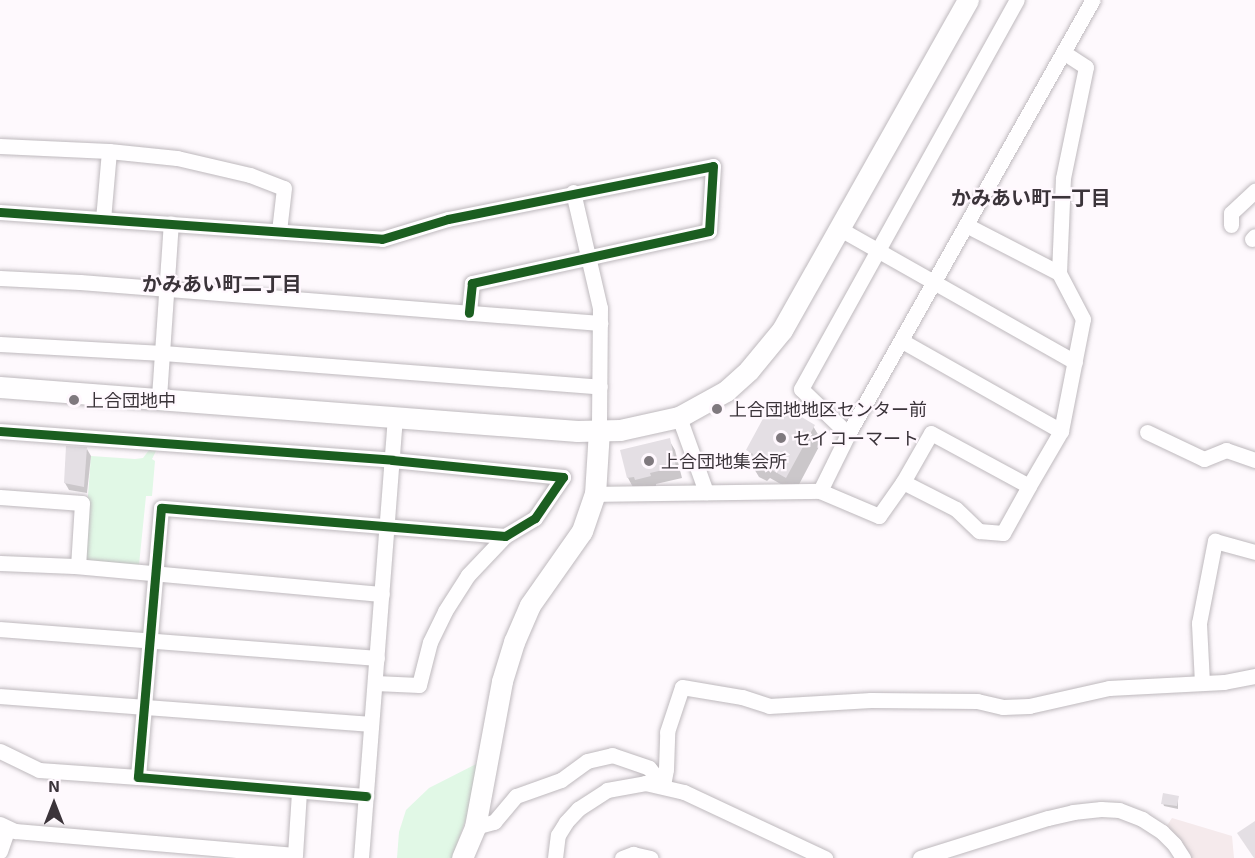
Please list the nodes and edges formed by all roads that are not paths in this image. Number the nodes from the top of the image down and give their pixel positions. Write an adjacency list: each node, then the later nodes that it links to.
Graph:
1 (968, 0): 14 (street)
2 (1017, 0): 16 (street)
3 (1093, 0): 4 (street)
4 (1064, 52): 13 (street); 18 (street)
5 (0, 146): 6 (street)
6 (109, 151): 10 (street); 15 (street)
7 (1255, 191): 12 (street)
8 (573, 192): 15 (street); 17 (street); 17 (street)
9 (0, 212): 10 (street)
10 (103, 219): 11 (street)
11 (171, 223): 15 (street); 21 (street)
12 (1231, 225)
13 (968, 226): 18 (street); 20 (street)
14 (840, 229): 16 (street); 32 (street)
15 (279, 231)
16 (878, 250): 20 (street); 37 (street)
17 (588, 256): 22 (street); 23 (street)
18 (1059, 273): 27 (street)
19 (0, 278): 21 (street)
20 (935, 283): 24 (street); 27 (street)
21 (167, 288): 22 (street); 26 (street)
22 (469, 313): 23 (street)
23 (600, 324): 29 (street)
24 (902, 341): 35 (street); 37 (street)
25 (0, 344): 26 (street)
26 (163, 353): 29 (street); 30 (street)
27 (1075, 362): 35 (street)
28 (0, 387): 30 (street)
29 (600, 387): 34 (street)
30 (159, 397): 31 (street)
31 (395, 417): 34 (street); 38 (street)
32 (679, 417): 34 (street); 43 (street)
33 (0, 431): 38 (street)
34 (599, 431): 44 (street)
35 (1061, 431): 41 (street)
36 (1147, 432): 39 (street)
37 (848, 434): 42 (street)
38 (392, 460): 46 (street); 47 (street)
39 (1255, 460)
40 (903, 482): 41 (street); 41 (street); 42 (street)
41 (1029, 486)
42 (820, 490): 43 (street)
43 (706, 492): 44 (street)
44 (595, 494): 68 (street)
45 (0, 497): 50 (street)
46 (387, 526): 47 (street); 51 (street); 52 (street)
47 (505, 536): 58 (street)
48 (1255, 552): 57 (street)
49 (0, 563): 50 (street)
50 (78, 567): 51 (street)
51 (155, 574): 52 (street); 54 (street)
52 (382, 594): 55 (street)
53 (0, 629): 54 (street)
54 (149, 640): 55 (street); 60 (street)
55 (376, 658): 58 (street)
56 (1255, 675): 57 (street)
57 (1202, 682): 64 (street)
58 (375, 683): 61 (street)
59 (0, 696): 60 (street)
60 (144, 706): 61 (street); 63 (street)
61 (371, 724): 66 (street)
62 (0, 751): 63 (street)
63 (138, 777): 65 (street)
64 (663, 785): 68 (street); 73 (street); 76 (street)
65 (299, 791): 66 (street); 70 (street)
66 (366, 796): 71 (street)
67 (4, 826): 69 (street); 70 (street)
68 (475, 827): 72 (street)
69 (0, 851)
70 (295, 856)
71 (361, 858)
72 (462, 858)
73 (555, 858)
74 (622, 858): 75 (street)
75 (651, 858)
76 (825, 858)
77 (920, 858): 78 (street)
78 (1182, 858)

